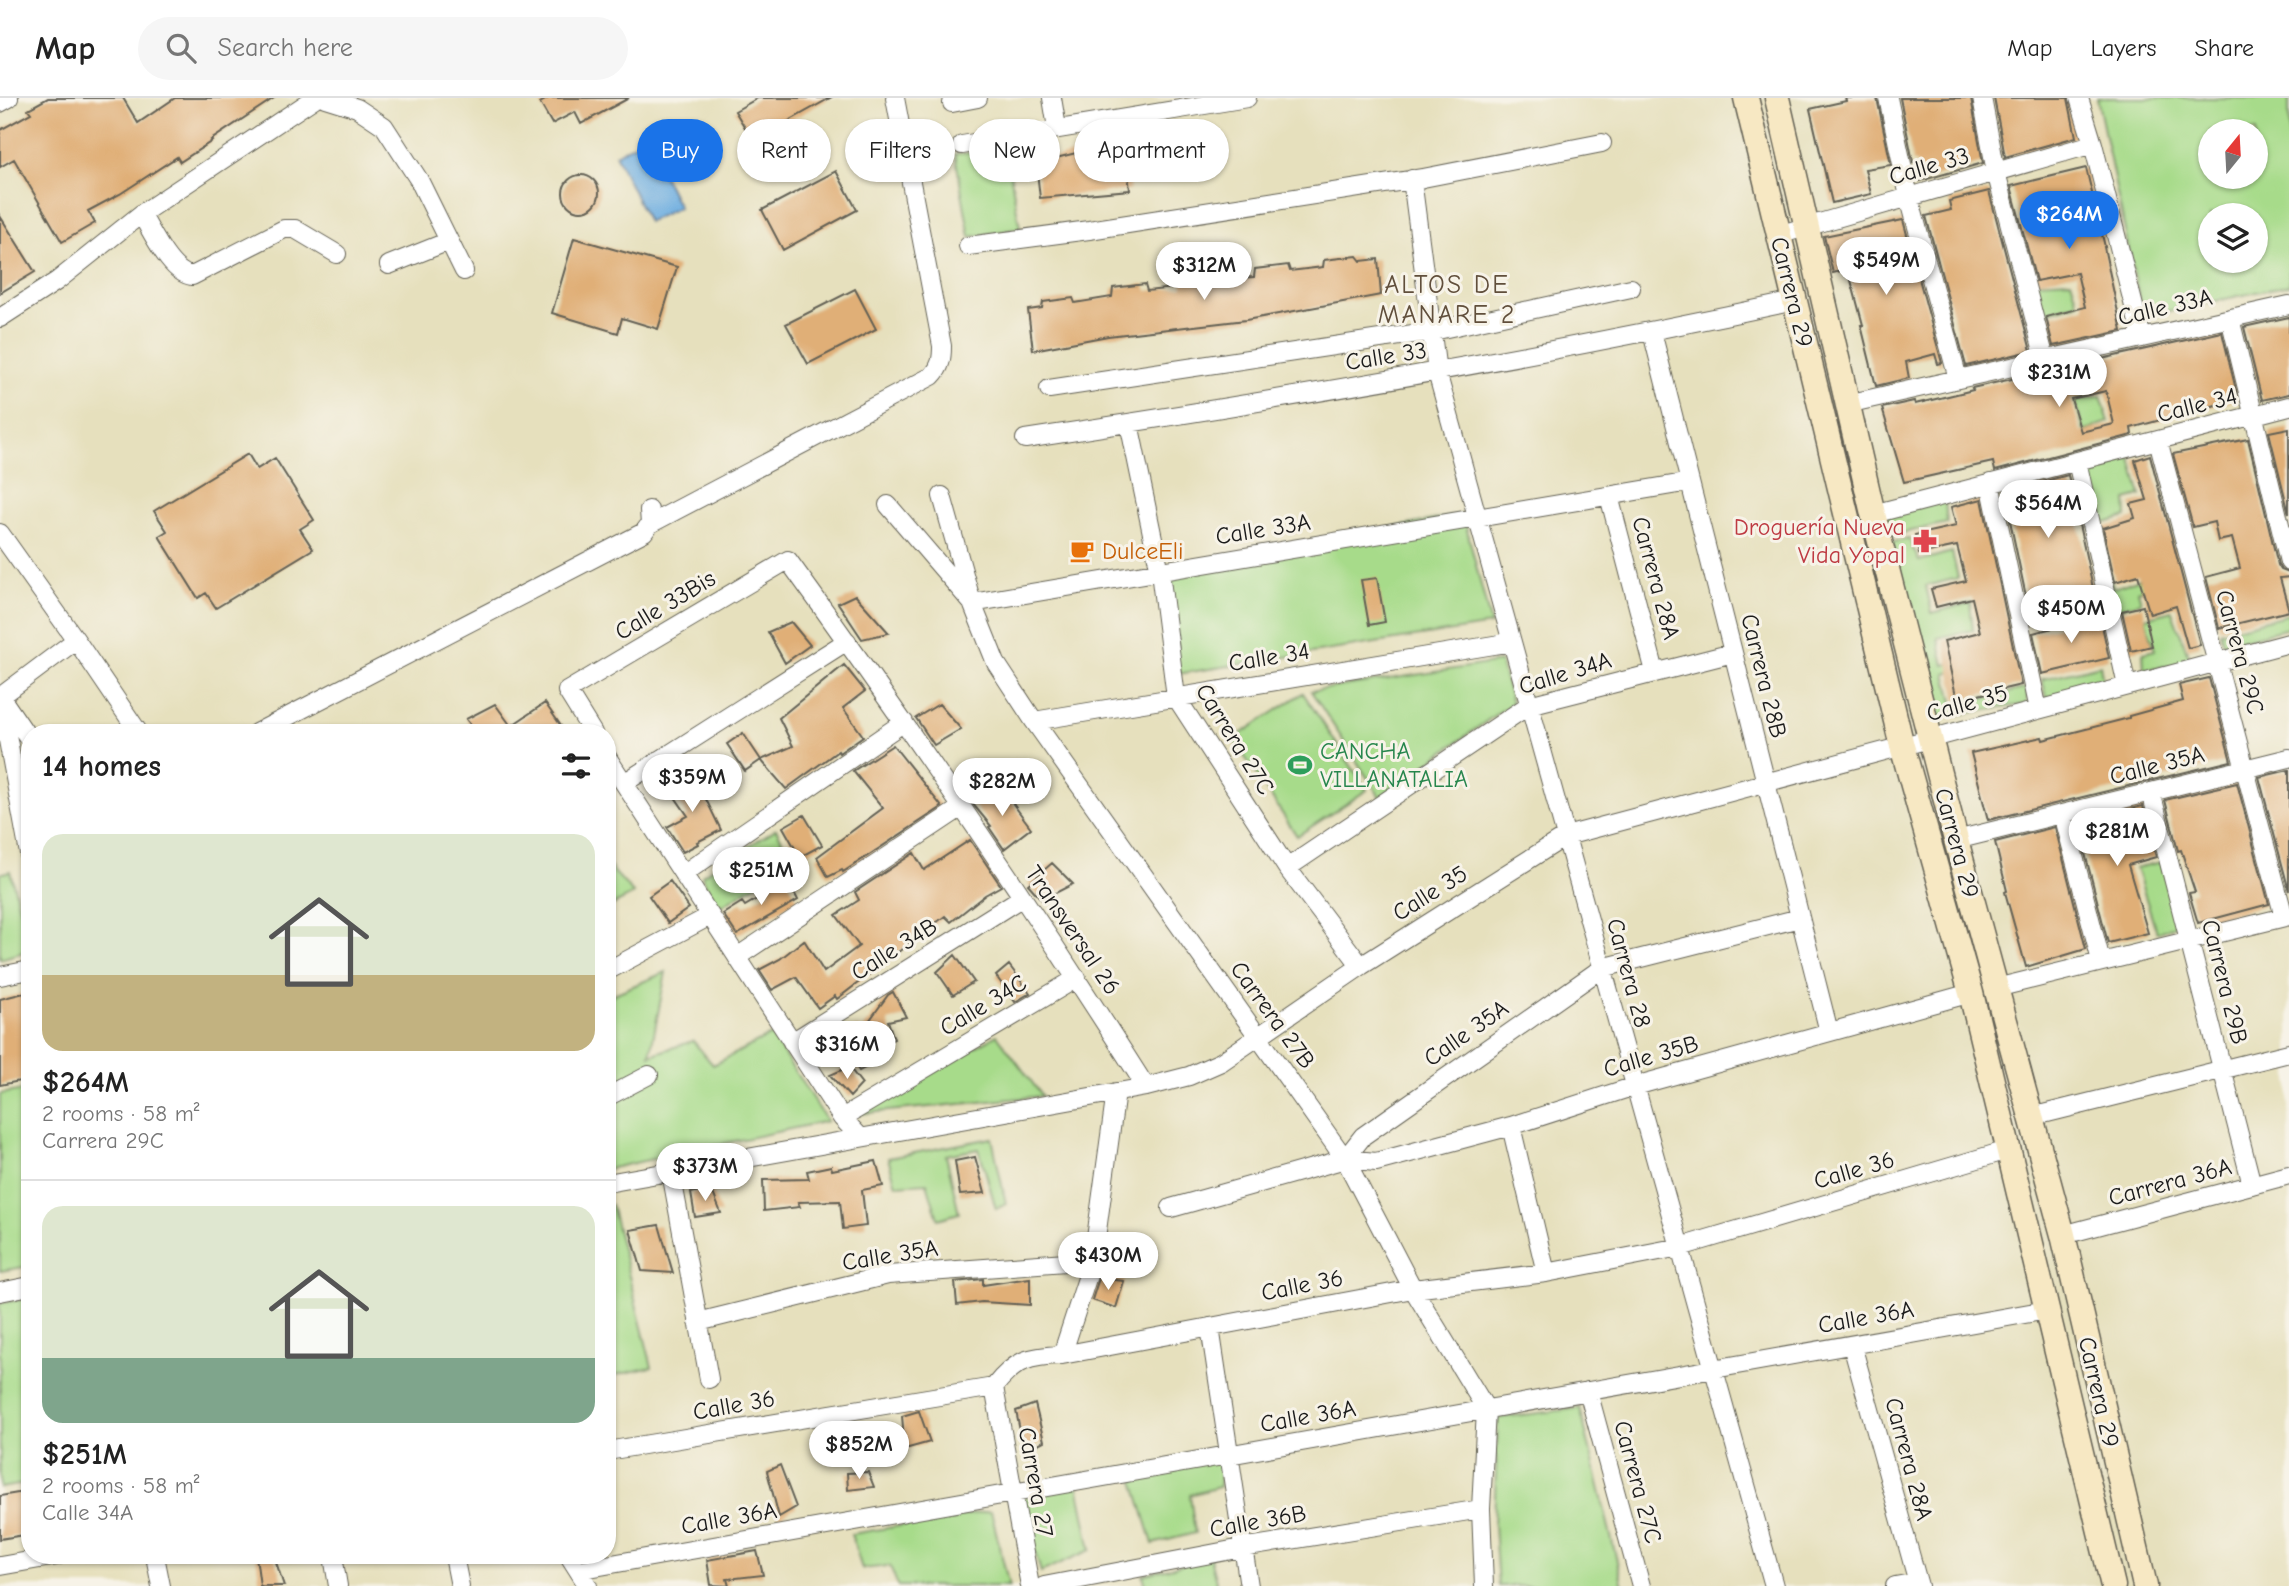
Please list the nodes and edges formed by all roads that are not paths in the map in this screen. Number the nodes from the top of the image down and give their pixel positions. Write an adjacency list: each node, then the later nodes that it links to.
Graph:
1 (9, 98): 13 (street)
2 (315, 98): 24 (street)
3 (325, 98): 27 (street)
4 (895, 98): 78 (street)
5 (978, 98): 14 (street)
6 (1052, 98): 15 (street)
7 (1247, 98): 16 (street)
8 (1746, 98): 26 (main road, Carrera 29)
9 (1777, 98): 25 (main road, Carrera 29)
10 (1888, 98): 23 (street)
11 (1982, 98): 21 (street)
12 (2079, 98): 19 (street)
13 (0, 103)
14 (952, 103)
15 (1056, 119)
16 (1060, 128)
17 (1602, 143): 22 (street)
18 (969, 144): 20 (street)
19 (2093, 144): 21 (street, Calle 33); 39 (street)
20 (962, 145)
21 (1996, 172): 23 (street, Calle 33); 40 (street)
22 (1412, 179): 28 (street); 37 (street, Carrera 28)
23 (1909, 197): 25 (street, Calle 33); 42 (street)
24 (141, 214): 29 (street); 35 (street)
25 (1805, 227): 26 (street, Calle 33); 44 (main road, Carrera 29)
26 (1778, 234): 33 (main road, Carrera 29)
27 (449, 241): 30 (street); 31 (street)
28 (968, 246)
29 (337, 254)
30 (389, 265)
31 (464, 271)
32 (1631, 288): 37 (street)
33 (1795, 301): 38 (street, Calle 33); 82 (main road, Carrera 29)
34 (2289, 305): 36 (street, Calle 33A)
35 (0, 318)
36 (2230, 318): 39 (street, Calle 33A); 46 (street)
37 (1433, 331): 41 (street, Carrera 28); 43 (street)
38 (1652, 332): 41 (street, Calle 33); 51 (street, Carrera 28B)
39 (2142, 338): 40 (street, Calle 33A)
40 (2045, 359): 42 (street, Calle 33A)
41 (1437, 372): 47 (street, Calle 33); 57 (street, Carrera 28)
42 (1958, 379): 44 (street, Calle 33A)
43 (1049, 389)
44 (1847, 404): 56 (main road, Carrera 29)
45 (2289, 406): 46 (street, Calle 34)
46 (2253, 415): 49 (street, Calle 34); 60 (street)
47 (1129, 424): 48 (street, Calle 33); 61 (street, Carrera 27C)
48 (1025, 439)
49 (2158, 440): 50 (street, Calle 34); 68 (street, Carrera 29C)
50 (2077, 461): 52 (street, Calle 34); 70 (street)
51 (1690, 482): 54 (street, Calle 33A); 67 (street, Carrera 28B)
52 (1990, 483): 56 (street, Calle 34); 74 (street)
53 (942, 496): 62 (street, Carrera 27B)
54 (1609, 496): 57 (street, Calle 33A); 69 (street, Carrera 28A)
55 (888, 505): 62 (street)
56 (1873, 514): 81 (main road, Carrera 29)
57 (1478, 519): 61 (street, Calle 33A); 65 (street, Carrera 28)
58 (0, 533): 63 (street)
59 (788, 560): 64 (street, Transversal 26); 79 (street, Calle 33Bis)
60 (2289, 562)
61 (1160, 572): 62 (street, Calle 33A); 72 (street, Carrera 27C)
62 (972, 603): 75 (street, Carrera 27B)
63 (76, 640): 71 (street); 77 (street)
64 (847, 641): 76 (street, Transversal 26); 86 (street)
65 (1512, 642): 72 (street, Calle 34); 73 (street, Carrera 28)
66 (2289, 643): 68 (street, Calle 35)
67 (1733, 653): 69 (street, Calle 34A); 87 (street, Carrera 28B)
68 (2217, 662): 70 (street, Calle 35); 84 (street, Carrera 29C)
69 (1655, 672): 73 (street, Calle 34A)
70 (2127, 686): 74 (street, Calle 35)
71 (0, 696): 80 (street); 90 (street)
72 (1176, 697): 75 (street, Calle 34); 94 (street, Carrera 27C)
73 (1529, 705): 92 (street, Carrera 28); 94 (street, Calle 34A)
74 (2038, 710): 81 (street, Calle 35)
75 (1034, 721): 112 (street, Carrera 27B)
76 (904, 722): 89 (street, Transversal 26); 95 (street)
77 (133, 724)
78 (273, 724)
79 (587, 724)
80 (21, 727)
81 (1930, 739): 82 (street, Calle 35); 93 (main road, Carrera 29)
82 (1902, 746): 87 (street, Calle 35); 110 (main road, Carrera 29)
83 (2289, 758): 84 (street, Calle 35A)
84 (2245, 769): 88 (street, Calle 35A); 98 (street, Carrera 29C)
85 (616, 771): 86 (street)
86 (624, 783): 95 (street)
87 (1766, 783): 92 (street, Calle 35); 99 (street, Carrera 28B)
88 (2151, 792): 91 (street, Calle 35A); 100 (street, Carrera 29B)
89 (962, 807): 96 (street, Transversal 26); 101 (street)
90 (21, 810)
91 (2063, 814): 93 (street, Calle 35A); 102 (street)
92 (1566, 836): 104 (street, Calle 35); 105 (street, Carrera 28)
93 (1956, 840): 109 (main road, Carrera 29)
94 (1287, 868): 104 (street, Carrera 27C)
95 (683, 874): 97 (street)
96 (1021, 898): 108 (street, Transversal 26); 113 (street, Calle 34B)
97 (710, 916): 101 (street); 103 (street)
98 (2286, 916): 100 (street)
99 (1800, 918): 105 (street, Calle 35A); 111 (street, Carrera 28B)
100 (2189, 940): 102 (street); 115 (street, Carrera 29B)
101 (737, 957): 113 (street)
102 (2101, 961): 109 (street)
103 (616, 966)
104 (1361, 966): 112 (street, Calle 35)
105 (1602, 968): 117 (street, Carrera 28); 126 (street, Calle 35A)
106 (21, 972): 107 (street)
107 (0, 976)
108 (1077, 978): 118 (street, Transversal 26); 122 (street, Calle 34C)
109 (1996, 988): 121 (main road, Carrera 29)
110 (1971, 993): 111 (street, Calle 35B); 125 (main road, Carrera 29)
111 (1829, 1032): 117 (street, Calle 35B)
112 (1259, 1037): 118 (street, Calle 35); 126 (street, Carrera 27B)
113 (792, 1042): 122 (street)
114 (2289, 1054): 115 (street)
115 (2222, 1070): 121 (street); 130 (street, Carrera 29B)
116 (649, 1075): 119 (street)
117 (1635, 1086): 123 (street, Calle 35B); 133 (street, Carrera 28)
118 (1146, 1087): 120 (street, Calle 35)
119 (616, 1092)
120 (1116, 1092): 124 (street, Calle 35); 134 (street)
121 (2031, 1117): 132 (main road, Carrera 29)
122 (842, 1118): 124 (street)
123 (1511, 1126): 126 (street, Calle 35B); 135 (street)
124 (861, 1138): 127 (street, Calle 35)
125 (2008, 1150): 133 (street, Calle 36); 139 (main road, Carrera 29)
126 (1345, 1159): 131 (street); 137 (street, Carrera 27B)
127 (671, 1172): 129 (street, Calle 35); 140 (street)
128 (2289, 1175): 130 (street, Carrera 36A)
129 (616, 1181)
130 (2252, 1185): 132 (street, Carrera 36A)
131 (1171, 1208)
132 (2063, 1236): 174 (main road, Carrera 29)
133 (1680, 1247): 135 (street, Calle 36); 144 (street, Carrera 28)
134 (1093, 1260): 140 (street, Calle 35A); 143 (street)
135 (1546, 1273): 137 (street, Calle 36)
136 (21, 1288): 138 (street)
137 (1413, 1289): 141 (street, Calle 36); 148 (street, Carrera 27B)
138 (0, 1292)
139 (2046, 1310): 142 (street, Calle 36A); 173 (main road, Carrera 29)
140 (698, 1322): 145 (street)
141 (1210, 1327): 143 (street, Calle 36); 150 (street)
142 (1852, 1345): 144 (street, Calle 36A); 161 (street, Carrera 28A)
143 (1062, 1355): 146 (street, Calle 36)
144 (1714, 1369): 147 (street, Calle 36A); 171 (street, Carrera 28)
145 (709, 1379)
146 (994, 1387): 149 (street, Calle 36); 151 (street, Carrera 27)
147 (1588, 1391): 148 (street, Calle 36A); 170 (street, Carrera 27C)
148 (1486, 1409): 150 (street, Calle 36A); 152 (street)
149 (616, 1450)
150 (1230, 1455): 151 (street, Calle 36A); 153 (street)
151 (1013, 1493): 154 (street, Calle 36A); 166 (street, Carrera 27)
152 (1481, 1509): 153 (street, Calle 36B); 169 (street)
153 (1242, 1548): 167 (street, Calle 36B); 168 (street)
154 (616, 1556)
155 (21, 1562): 160 (street)
156 (157, 1564): 162 (street)
157 (334, 1564): 163 (street)
158 (456, 1564): 164 (street)
159 (574, 1564): 165 (street)
160 (0, 1566)
161 (1918, 1584): 172 (street)
162 (161, 1586)
163 (338, 1586)
164 (460, 1586)
165 (588, 1586)
166 (1030, 1586)
167 (1044, 1586)
168 (1249, 1586)
169 (1484, 1586)
170 (1642, 1586)
171 (1774, 1586)
172 (1895, 1586)
173 (2113, 1586)
174 (2145, 1586)

